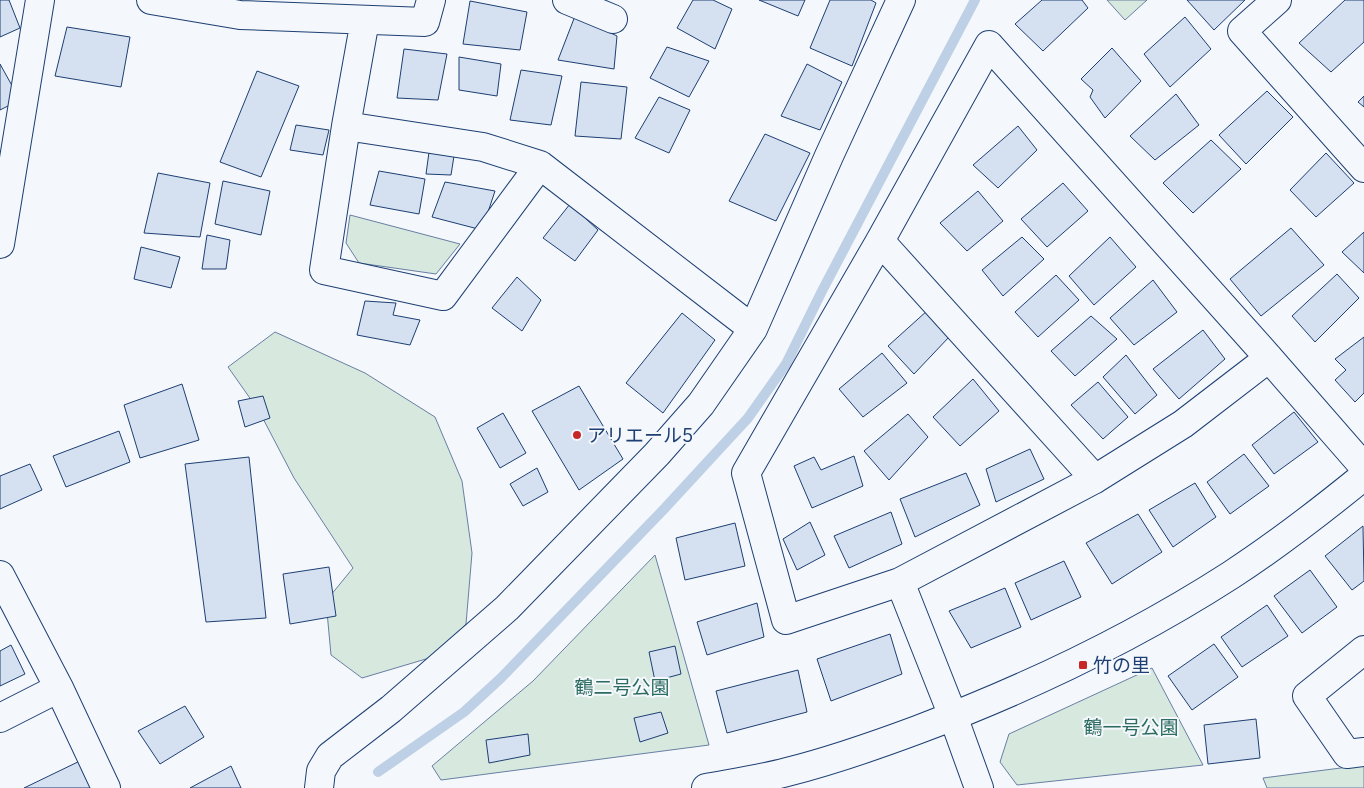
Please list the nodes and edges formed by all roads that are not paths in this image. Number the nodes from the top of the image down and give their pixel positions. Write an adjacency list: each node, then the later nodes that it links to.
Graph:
1 (40, 0): 13 (street)
2 (151, 0): 8 (street)
3 (432, 0): 8 (street)
4 (568, 0): 7 (street)
5 (901, 0): 14 (street)
6 (1276, 0): 11 (street)
7 (613, 19)
8 (365, 20): 9 (street)
9 (346, 126): 10 (street); 10 (street)
10 (540, 165): 14 (street)
11 (1364, 168)
12 (880, 241): 15 (street); 18 (street); 20 (street)
13 (0, 244)
14 (753, 329): 27 (street)
15 (1269, 358): 16 (street); 18 (street)
16 (1364, 467)
17 (1364, 476): 23 (street)
18 (1095, 479): 20 (street)
19 (0, 575): 22 (street)
20 (900, 582): 23 (street)
21 (1364, 650): 25 (street)
22 (58, 688): 24 (street); 26 (street)
23 (953, 716): 28 (street); 29 (street)
24 (0, 718)
25 (1364, 752)
26 (106, 788)
27 (319, 788)
28 (706, 788)
29 (979, 788)

